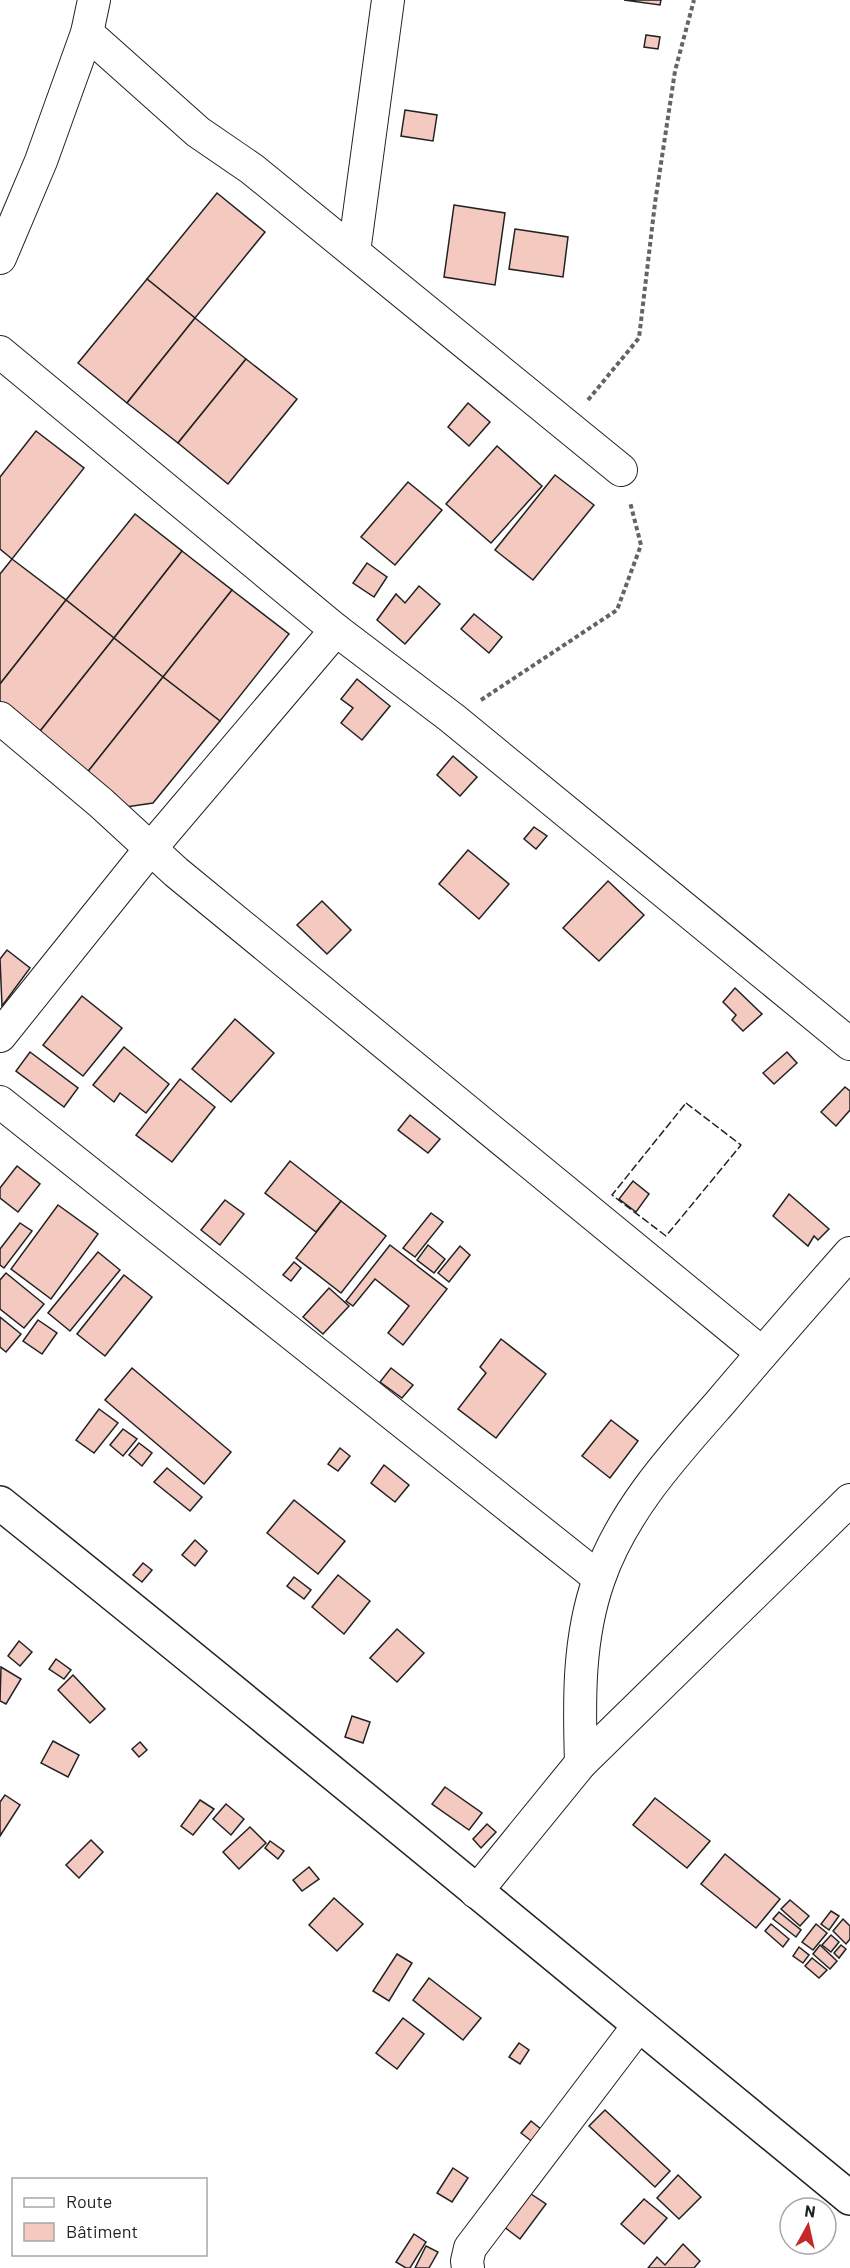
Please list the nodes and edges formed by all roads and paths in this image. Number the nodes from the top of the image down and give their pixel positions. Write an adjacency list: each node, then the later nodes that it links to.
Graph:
1 (94, 0): 4 (street)
2 (388, 0): 5 (street)
3 (694, 0): 8 (path)
4 (87, 33): 5 (street); 6 (street)
5 (354, 252): 8 (street)
6 (0, 258)
7 (0, 352): 10 (street)
8 (567, 426): 9 (street)
9 (621, 470): 12 (path)
10 (336, 630): 12 (street); 13 (street)
11 (0, 718): 13 (street)
12 (452, 718): 15 (street)
13 (150, 848): 14 (street); 18 (street)
14 (0, 1036)
15 (850, 1044)
16 (0, 1102): 21 (street)
17 (850, 1253): 18 (street)
18 (762, 1353): 21 (street)
19 (850, 1500): 22 (street)
20 (0, 1503): 23 (main road)
21 (599, 1578): 22 (street)
22 (581, 1763): 23 (street)
23 (476, 1892): 24 (main road)
24 (639, 2025): 25 (main road); 26 (street)
25 (850, 2198)
26 (468, 2268)

